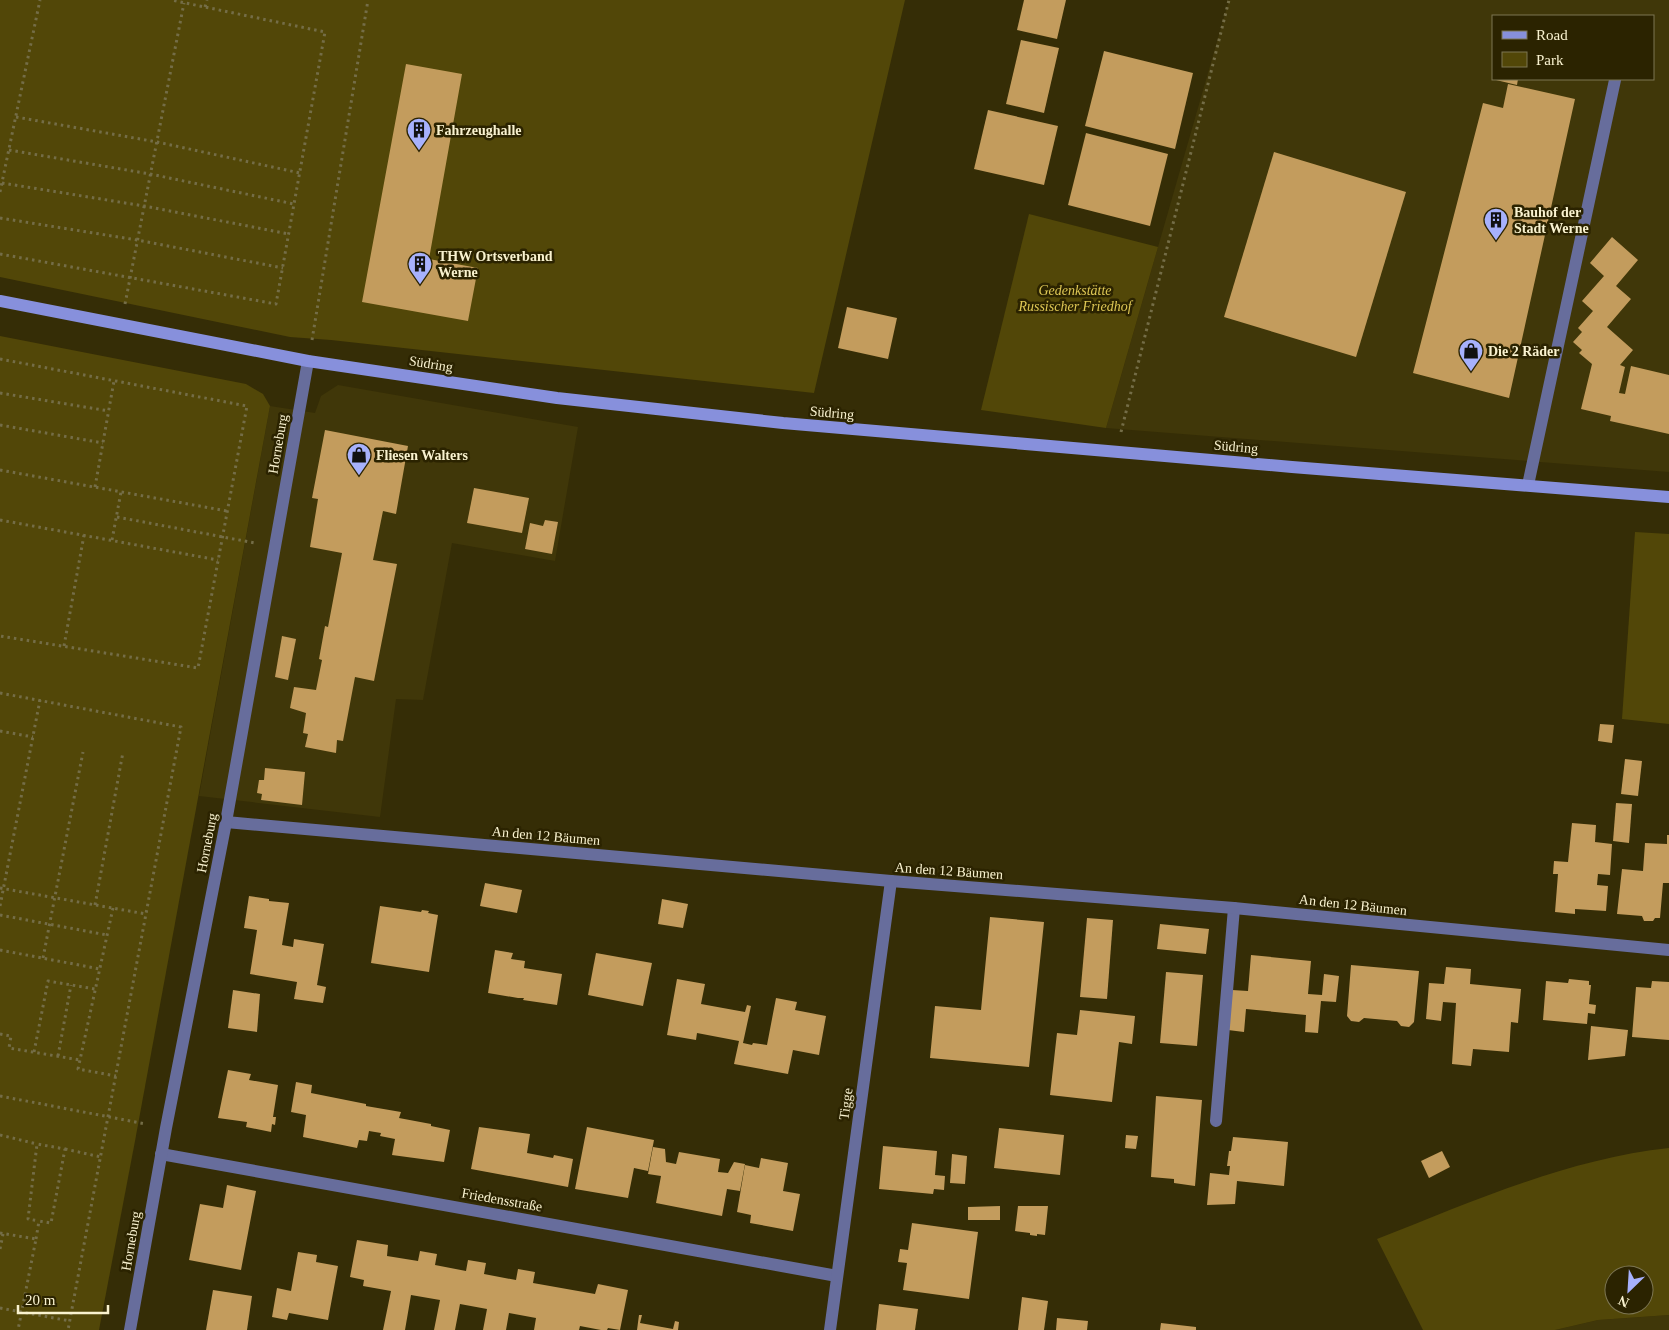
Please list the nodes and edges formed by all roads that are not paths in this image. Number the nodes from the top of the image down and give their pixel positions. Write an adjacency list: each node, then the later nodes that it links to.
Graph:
1 (1615, 80): 4 (street)
2 (0, 301): 3 (street, Südring)
3 (308, 361): 4 (street, Südring); 6 (street, Horneburg)
4 (1528, 485): 5 (street, Südring)
5 (1669, 497)
6 (226, 822): 7 (street, An den 12 Bäumen); 11 (street, Horneburg)
7 (891, 881): 8 (street, An den 12 Bäumen); 12 (street, Tigge)
8 (1234, 908): 9 (street, An den 12 Bäumen); 10 (street)
9 (1669, 950)
10 (1216, 1121)
11 (161, 1154): 12 (street, Friedensstraße); 13 (street, Horneburg)
12 (837, 1276): 14 (street, Tigge)
13 (130, 1330)
14 (830, 1330)

